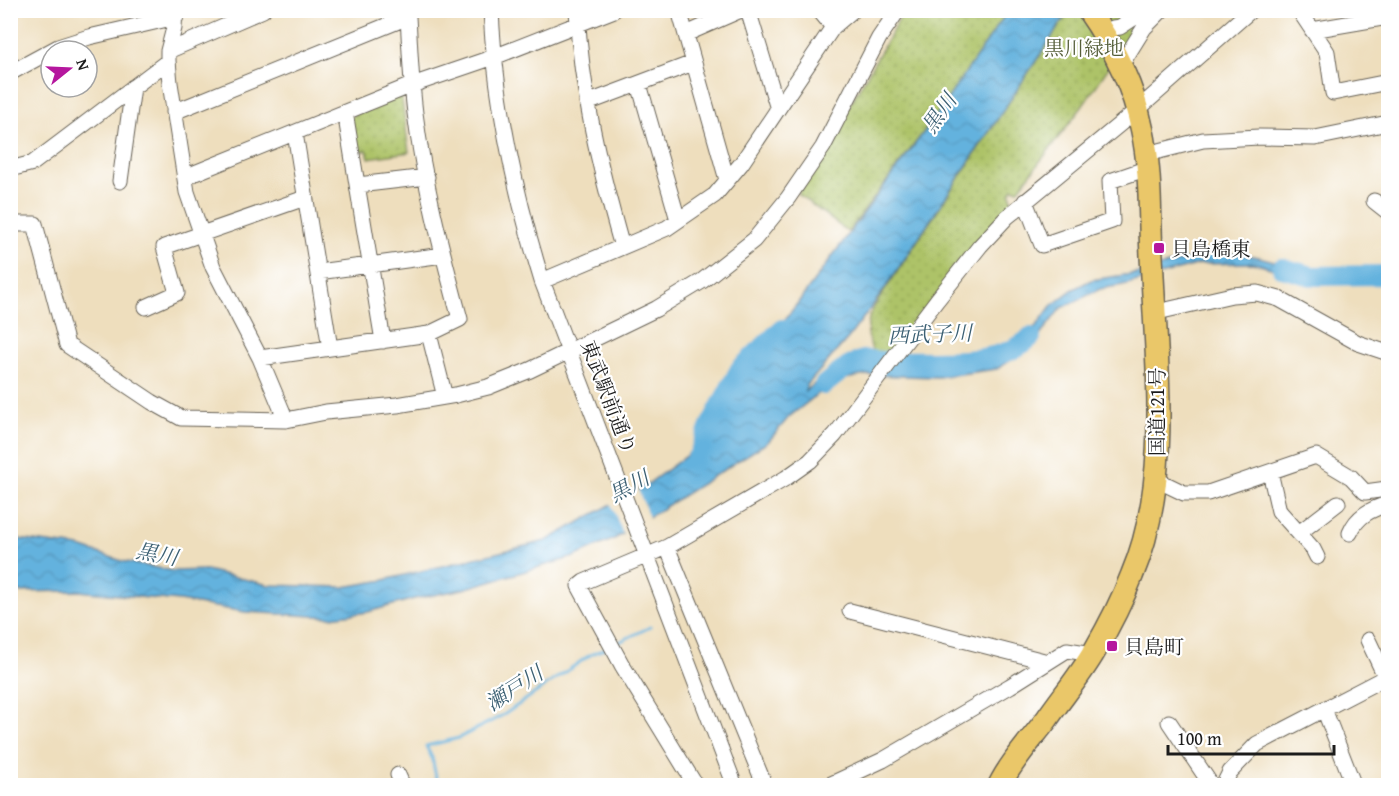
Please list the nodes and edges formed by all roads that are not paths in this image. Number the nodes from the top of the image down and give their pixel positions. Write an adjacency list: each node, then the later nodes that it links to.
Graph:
1 (263, 10): 22 (street)
2 (491, 10): 23 (street, 東武駅前通り)
3 (614, 10): 17 (street)
4 (679, 10): 21 (street)
5 (741, 10): 21 (street)
6 (748, 10): 32 (street)
7 (819, 10): 18 (street)
8 (853, 10): 18 (street)
9 (898, 10): 63 (street)
10 (1088, 10): 24 (highway, 国道121号)
11 (1251, 10): 33 (street)
12 (1299, 10): 20 (street)
13 (1156, 11): 19 (street); 24 (street)
14 (176, 14): 22 (street); 26 (street)
15 (408, 14): 29 (street); 34 (street)
16 (1389, 17): 20 (street)
17 (578, 18): 23 (street); 31 (street)
18 (833, 27): 32 (street)
19 (1113, 28)
20 (1312, 30): 27 (street)
21 (686, 34): 25 (street)
22 (168, 56): 30 (street); 34 (street)
23 (494, 57): 29 (street); 56 (street, 東武駅前通り)
24 (1120, 62): 33 (highway, 国道121号)
25 (693, 63): 28 (street); 42 (street)
26 (10, 73)
27 (1389, 82)
28 (639, 84): 31 (street); 49 (street)
29 (412, 85): 35 (street); 41 (street)
30 (134, 87): 39 (street); 43 (street)
31 (587, 102): 52 (street)
32 (778, 109): 42 (street)
33 (1137, 110): 38 (highway, 国道121号); 46 (street)
34 (174, 112): 40 (street)
35 (345, 112): 37 (street); 44 (street)
36 (1389, 123): 38 (street)
37 (295, 133): 40 (street); 45 (street)
38 (1147, 161): 46 (street); 58 (highway, 国道121号)
39 (10, 169)
40 (185, 177): 51 (street)
41 (427, 177): 44 (street); 53 (street)
42 (727, 180): 49 (street)
43 (120, 181)
44 (358, 185): 54 (street)
45 (305, 198): 51 (street); 55 (street)
46 (1025, 201): 74 (street)
47 (1374, 201): 48 (street)
48 (1389, 212)
49 (678, 220): 52 (street)
50 (10, 224): 66 (street)
51 (202, 235): 57 (street); 64 (street)
52 (622, 247): 56 (street)
53 (443, 255): 54 (street); 59 (street)
54 (371, 264): 55 (street); 60 (street)
55 (318, 272): 61 (street)
56 (542, 281): 63 (street, 東武駅前通り)
57 (146, 307)
58 (1154, 313): 62 (street); 68 (highway, 国道121号)
59 (429, 334): 60 (street); 65 (street)
60 (383, 340): 61 (street)
61 (330, 348): 64 (street)
62 (1389, 353)
63 (571, 356): 65 (street); 75 (street, 東武駅前通り)
64 (260, 358): 66 (street)
65 (445, 397): 66 (street)
66 (286, 420)
67 (1270, 472): 68 (street); 69 (street); 72 (street)
68 (1155, 479): 79 (highway, 国道121号)
69 (1389, 491)
70 (1338, 503): 72 (street)
71 (1389, 504): 73 (street)
72 (1299, 533): 76 (street)
73 (1350, 533)
74 (667, 548): 75 (street); 86 (street)
75 (646, 553): 84 (street); 85 (street, 東武駅前通り)
76 (1317, 557)
77 (850, 611): 80 (street)
78 (1368, 640): 81 (street)
79 (1093, 654): 80 (street); 88 (highway, 国道121号)
80 (1048, 662): 87 (street)
81 (1387, 677): 82 (street)
82 (1324, 709): 90 (street); 91 (street)
83 (1169, 722): 89 (street)
84 (696, 786)
85 (735, 786)
86 (765, 786)
87 (827, 786)
88 (999, 786)
89 (1212, 786)
90 (1223, 786)
91 (1354, 786)

